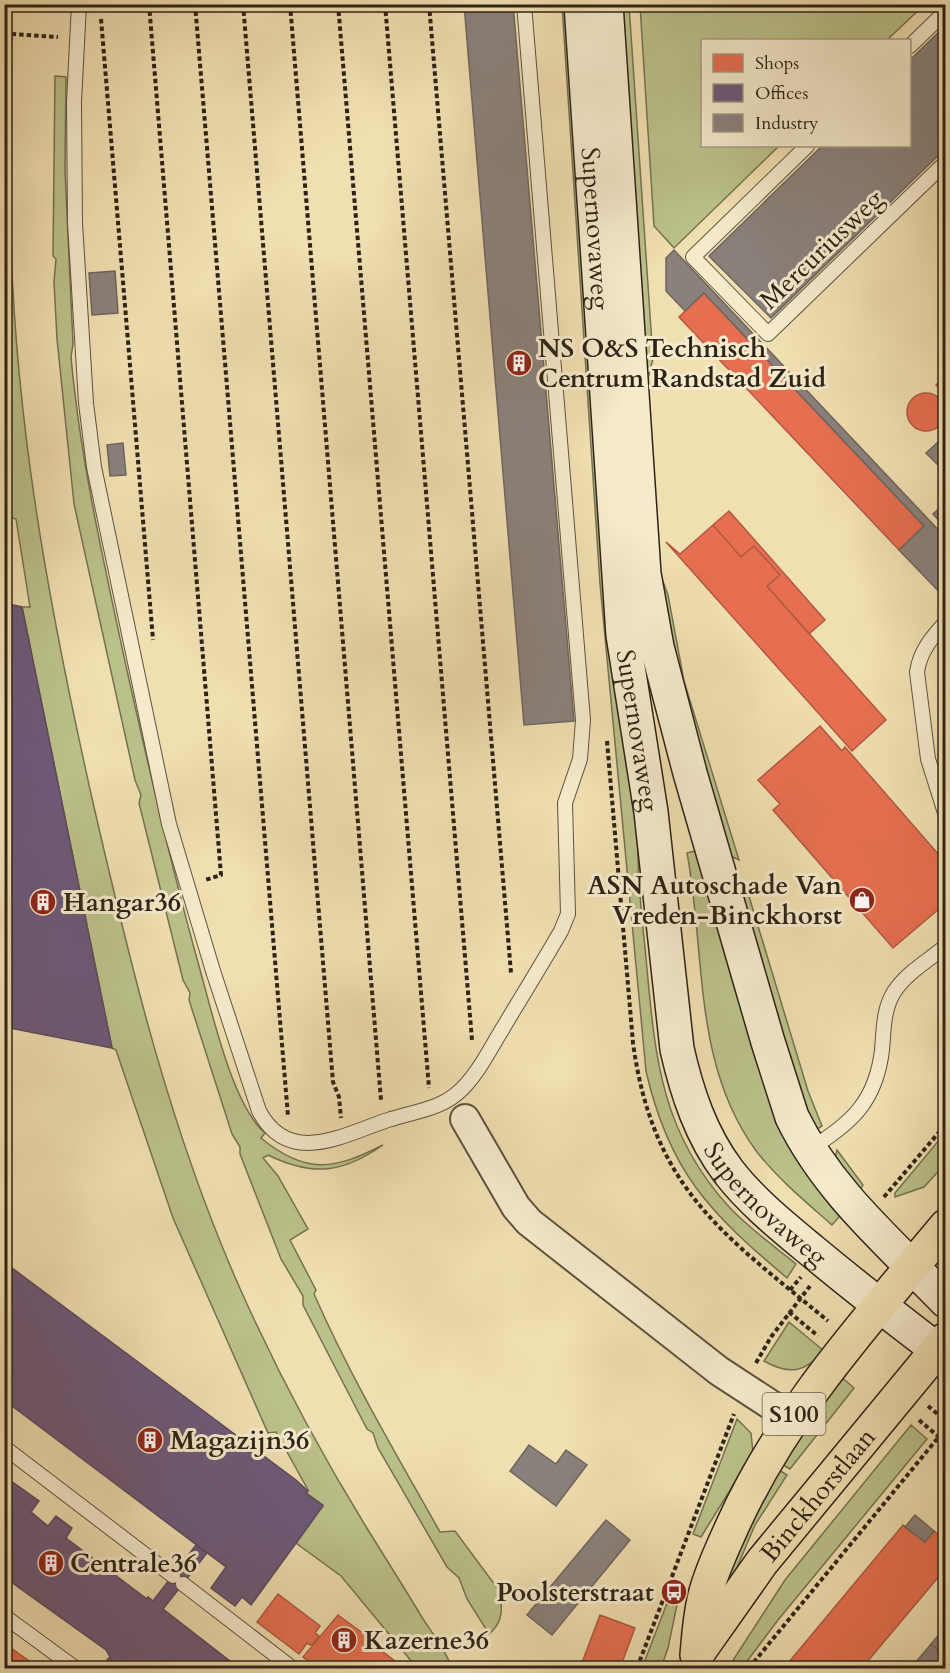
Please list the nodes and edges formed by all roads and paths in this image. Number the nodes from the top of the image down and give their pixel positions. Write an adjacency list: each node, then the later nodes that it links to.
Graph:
1 (79, 4): 14 (lane)
2 (149, 4): 22 (path)
3 (195, 4): 30 (path)
4 (243, 4): 31 (path)
5 (290, 4): 26 (path)
6 (338, 4): 28 (path)
7 (385, 4): 25 (path)
8 (429, 4): 24 (path)
9 (524, 4): 24 (lane)
10 (581, 4): 39 (main road, Supernovaweg)
11 (606, 4): 32 (main road, Supernovaweg)
12 (945, 11): 15 (lane)
13 (101, 16): 20 (path)
14 (77, 38): 16 (path); 22 (lane)
15 (911, 44)
16 (4, 71)
17 (806, 147): 18 (lane, Mercuriusweg)
18 (945, 162)
19 (945, 622): 21 (lane)
20 (154, 644)
21 (945, 816)
22 (187, 886): 30 (lane)
23 (945, 946): 32 (lane)
24 (514, 1010): 25 (lane)
25 (475, 1073): 27 (lane)
26 (381, 1100)
27 (459, 1108): 28 (lane); 42 (street)
28 (430, 1109): 31 (lane)
29 (945, 1124): 33 (path)
30 (290, 1139): 31 (lane)
31 (342, 1139)
32 (809, 1150): 35 (main road, Supernovaweg)
33 (892, 1188)
34 (945, 1226): 35 (main road, Binckhorstlaan / S100)
35 (912, 1266): 38 (main road, Supernovaweg); 39 (main road, Binckhorstlaan / S100)
36 (814, 1281): 37 (path)
37 (800, 1298): 40 (path, Supernovaweg); 42 (path)
38 (945, 1301)
39 (879, 1306): 41 (main road, Supernovaweg); 44 (main road, Binckhorstlaan / S100)
40 (831, 1324)
41 (942, 1348): 49 (main road, Binckhorstlaan / S100)
42 (744, 1388): 44 (street); 52 (path)
43 (929, 1406): 45 (path)
44 (791, 1418): 49 (main road, Binckhorstlaan / S100)
45 (945, 1421)
46 (945, 1428): 53 (path)
47 (4, 1446): 51 (lane)
48 (4, 1616): 50 (lane)
49 (694, 1662)
50 (75, 1668)
51 (292, 1668)
52 (637, 1668)
53 (749, 1668)

